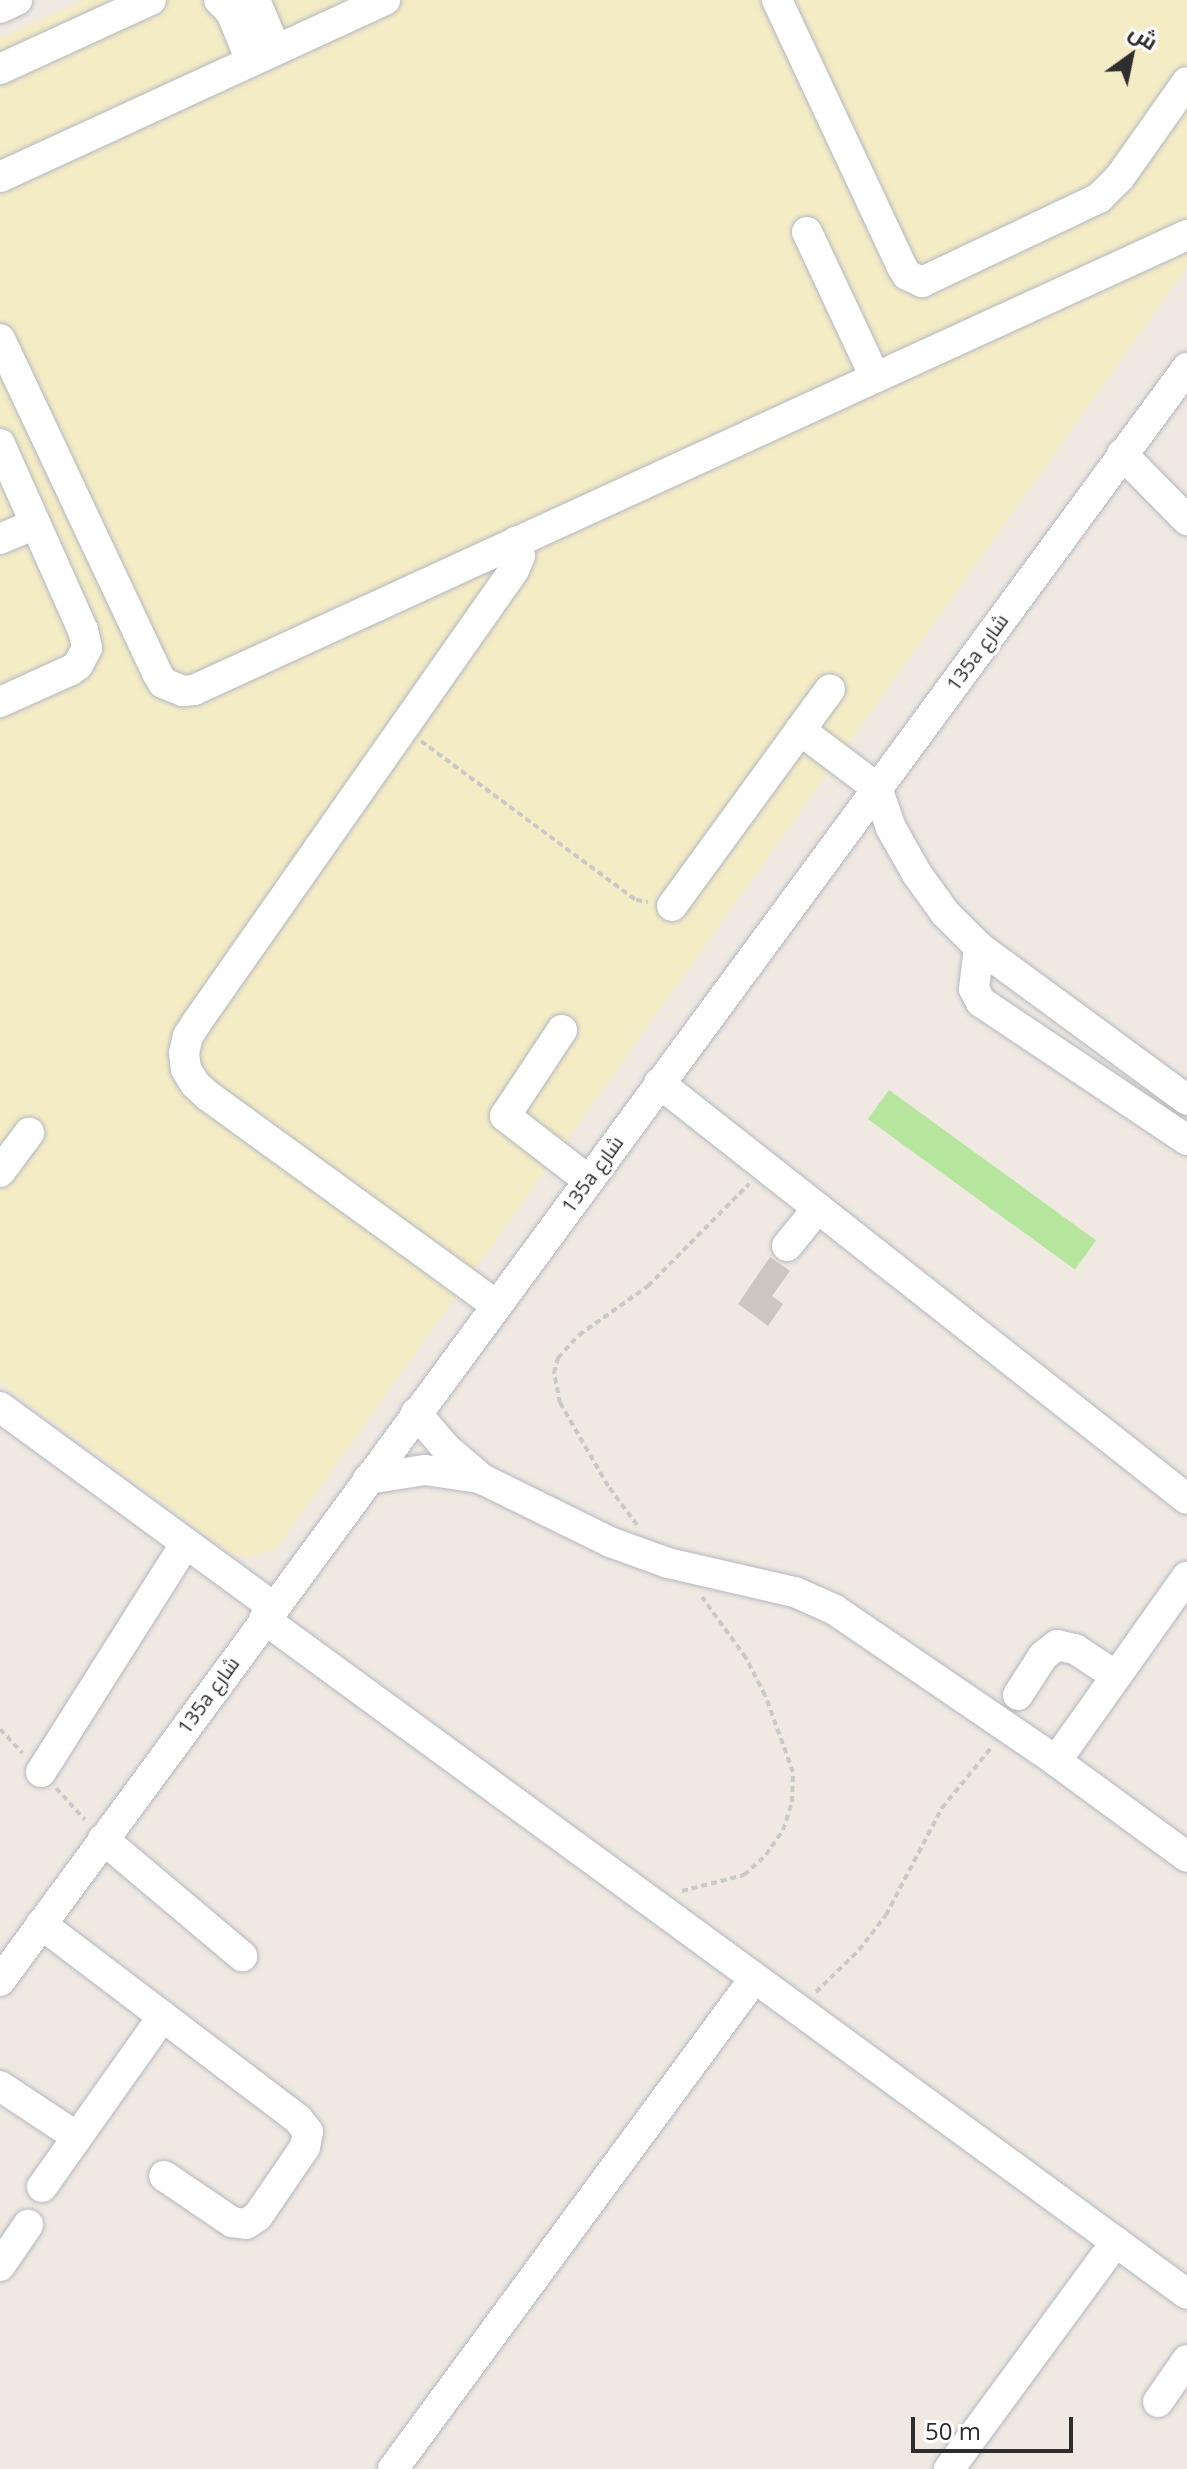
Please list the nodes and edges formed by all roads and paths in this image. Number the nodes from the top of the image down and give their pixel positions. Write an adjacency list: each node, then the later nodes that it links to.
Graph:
1 (17, 0): 7 (street)
2 (151, 0): 9 (street)
3 (219, 0): 8 (street)
4 (255, 0): 8 (street)
5 (385, 0): 8 (street)
6 (777, 0): 10 (street)
7 (0, 8)
8 (264, 56): 11 (street)
9 (0, 69)
10 (1187, 82)
11 (0, 177)
12 (807, 232): 16 (street)
13 (1187, 235): 16 (street)
14 (0, 339): 22 (street)
15 (1187, 368): 18 (street, 135a شارع)
16 (875, 377): 22 (street)
17 (0, 444): 20 (street)
18 (1122, 454): 19 (street); 27 (street, 135a شارع)
19 (1187, 520)
20 (35, 524): 21 (street); 24 (street)
21 (0, 539)
22 (516, 542): 25 (street)
23 (830, 689): 26 (street)
24 (0, 702)
25 (403, 728): 28 (path); 39 (street)
26 (800, 730): 27 (street); 28 (street)
27 (877, 788): 29 (street); 31 (street, 135a شارع)
28 (672, 906)
29 (979, 947): 32 (street); 34 (street)
30 (562, 1030): 36 (street)
31 (659, 1083): 36 (street, 135a شارع); 37 (street)
32 (1187, 1100)
33 (29, 1133): 35 (street)
34 (1187, 1140)
35 (0, 1172)
36 (588, 1180): 39 (street, 135a شارع)
37 (818, 1208): 38 (street); 44 (street)
38 (787, 1246)
39 (496, 1305): 41 (street, 135a شارع)
40 (0, 1407): 45 (street)
41 (416, 1413): 42 (street, 135a شارع); 43 (street)
42 (368, 1479): 43 (street); 47 (street, 135a شارع)
43 (482, 1479): 50 (street)
44 (1187, 1499)
45 (186, 1543): 47 (street); 52 (street)
46 (1187, 1577): 48 (street)
47 (269, 1613): 53 (street, 135a شارع); 57 (street)
48 (1116, 1676): 49 (street); 51 (street)
49 (1018, 1695)
50 (1011, 1730): 51 (street); 59 (path)
51 (1056, 1761): 54 (street)
52 (41, 1772)
53 (103, 1839): 55 (street, 135a شارع); 56 (street)
54 (1187, 1857)
55 (41, 1924): 58 (street, 135a شارع); 60 (street)
56 (242, 1956)
57 (754, 1979): 59 (street); 71 (street)
58 (0, 1981)
59 (796, 2009): 66 (street)
60 (163, 2016): 62 (street); 63 (street)
61 (0, 2086): 62 (street)
62 (77, 2137): 64 (street)
63 (164, 2176)
64 (42, 2187)
65 (28, 2225): 67 (street)
66 (1116, 2242): 68 (street); 72 (street)
67 (0, 2266)
68 (1187, 2294)
69 (1187, 2360): 70 (street)
70 (1158, 2402)
71 (393, 2469)
72 (949, 2469)

